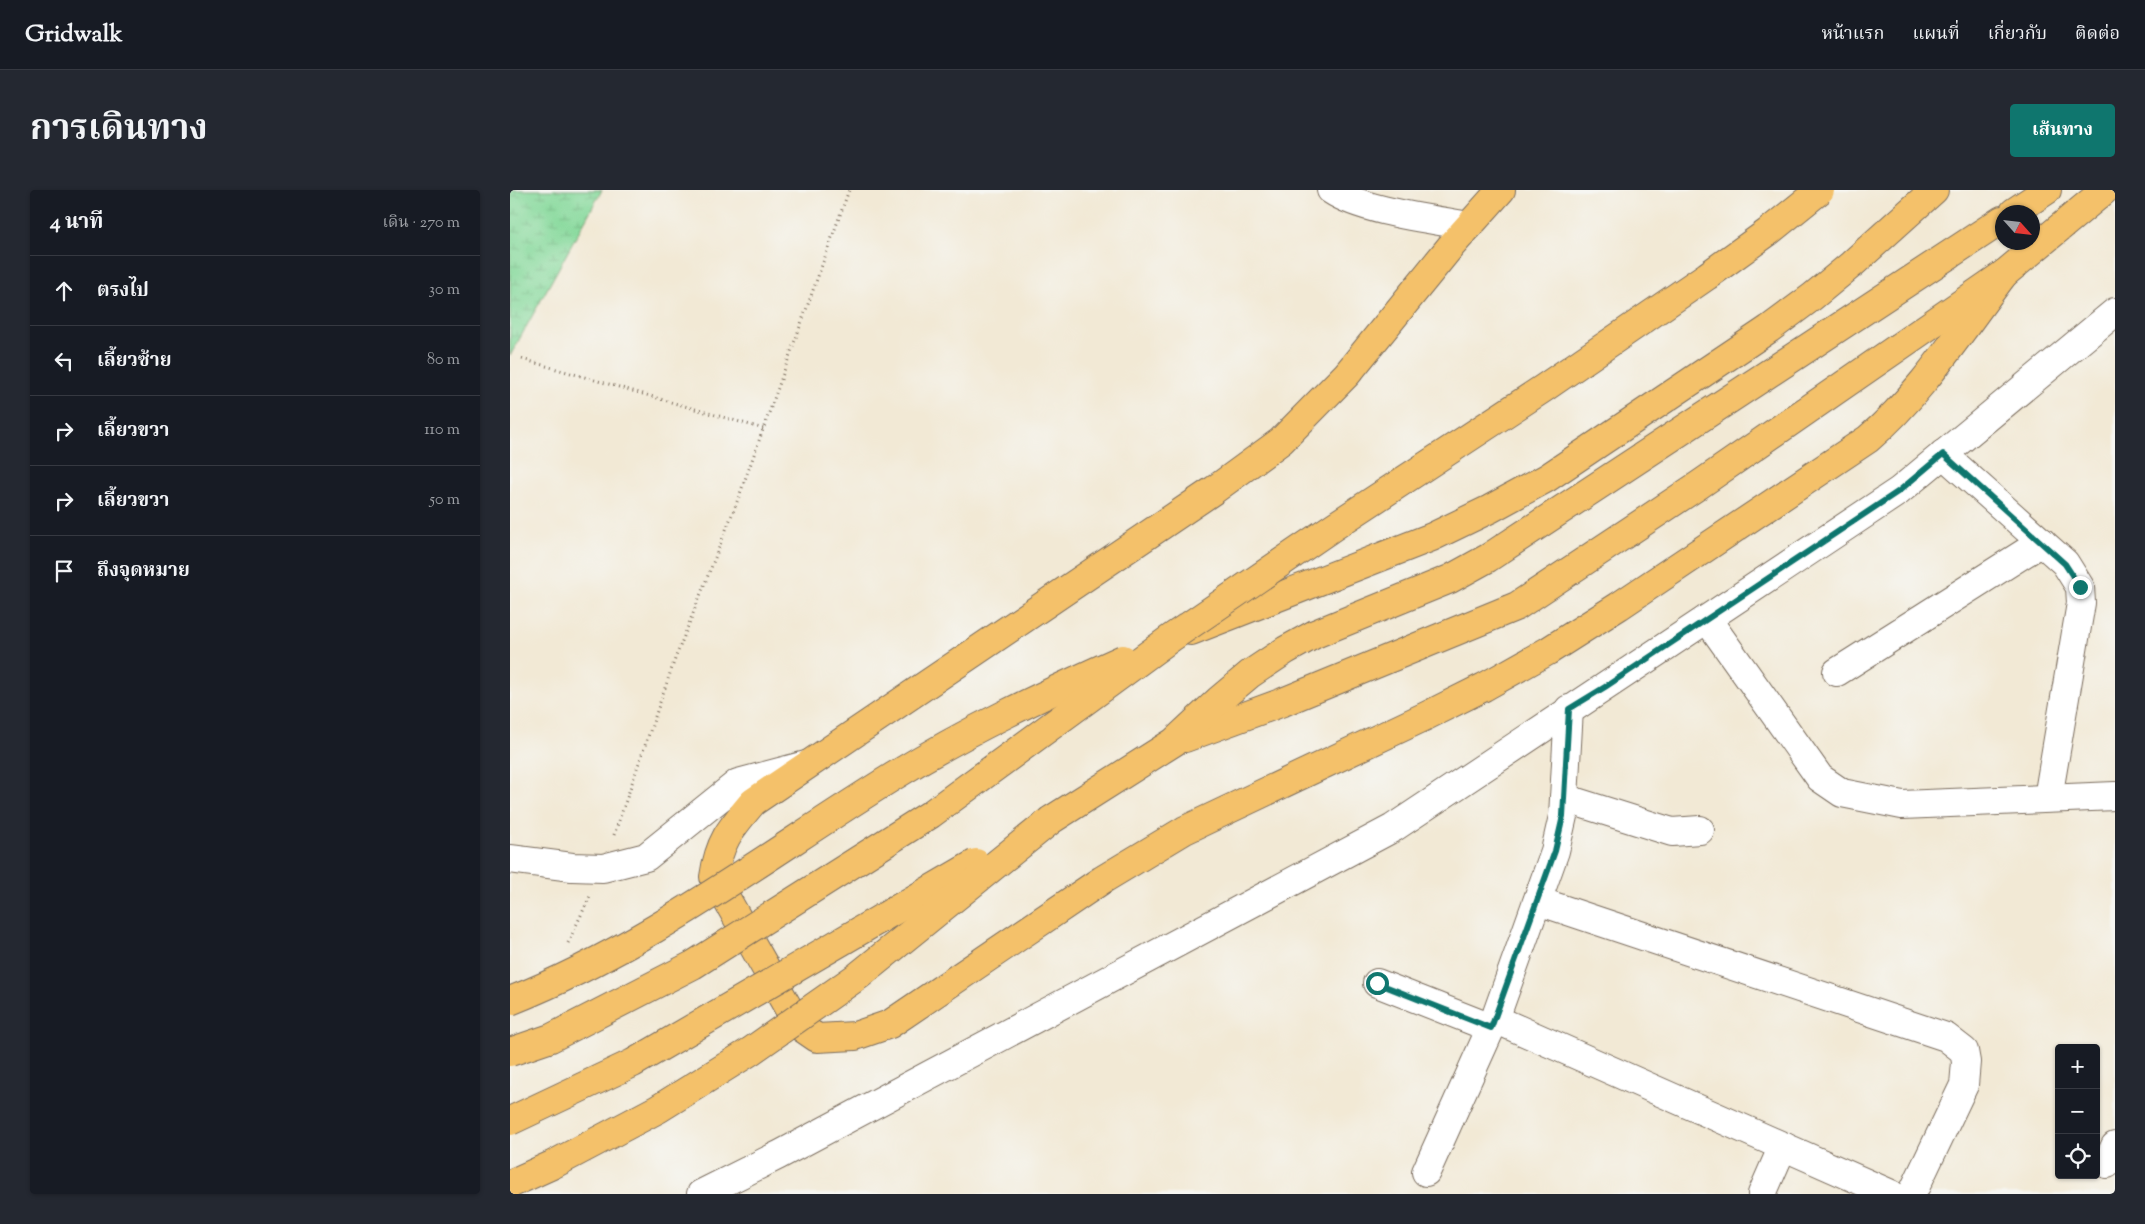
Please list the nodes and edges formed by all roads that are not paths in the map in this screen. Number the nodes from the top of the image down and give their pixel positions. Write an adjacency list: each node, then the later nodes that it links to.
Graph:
1 (1331, 190): 9 (street)
2 (1501, 190): 9 (highway)
3 (1820, 190): 15 (highway, bridge)
4 (1934, 190): 15 (highway, bridge)
5 (2047, 190): 7 (highway)
6 (2104, 190): 10 (highway)
7 (2024, 205)
8 (1995, 225): 18 (highway)
9 (1469, 226): 19 (highway)
10 (2004, 274): 18 (highway); 19 (highway)
11 (2115, 312): 12 (street)
12 (1943, 454): 13 (street); 14 (street)
13 (2042, 542): 16 (street); 22 (street)
14 (1707, 619): 17 (street); 22 (street)
15 (1171, 638): 28 (highway, bridge); 30 (highway, bridge)
16 (1837, 672)
17 (1569, 709): 21 (street); 35 (street)
18 (1174, 742): 23 (highway)
19 (810, 764): 25 (street)
20 (2115, 796): 22 (street)
21 (1564, 798): 24 (street); 26 (street)
22 (2048, 798)
23 (1051, 820): 31 (highway, bridge); 34 (highway, bridge)
24 (1700, 830)
25 (510, 859)
26 (1538, 901): 29 (street); 38 (street)
27 (1377, 983): 29 (street)
28 (510, 1001)
29 (1493, 1023): 32 (street); 33 (street)
30 (510, 1052)
31 (510, 1121)
32 (1783, 1146): 36 (street); 37 (street)
33 (1426, 1172)
34 (510, 1184)
35 (701, 1194)
36 (1762, 1194)
37 (1891, 1194)
38 (1912, 1194)

